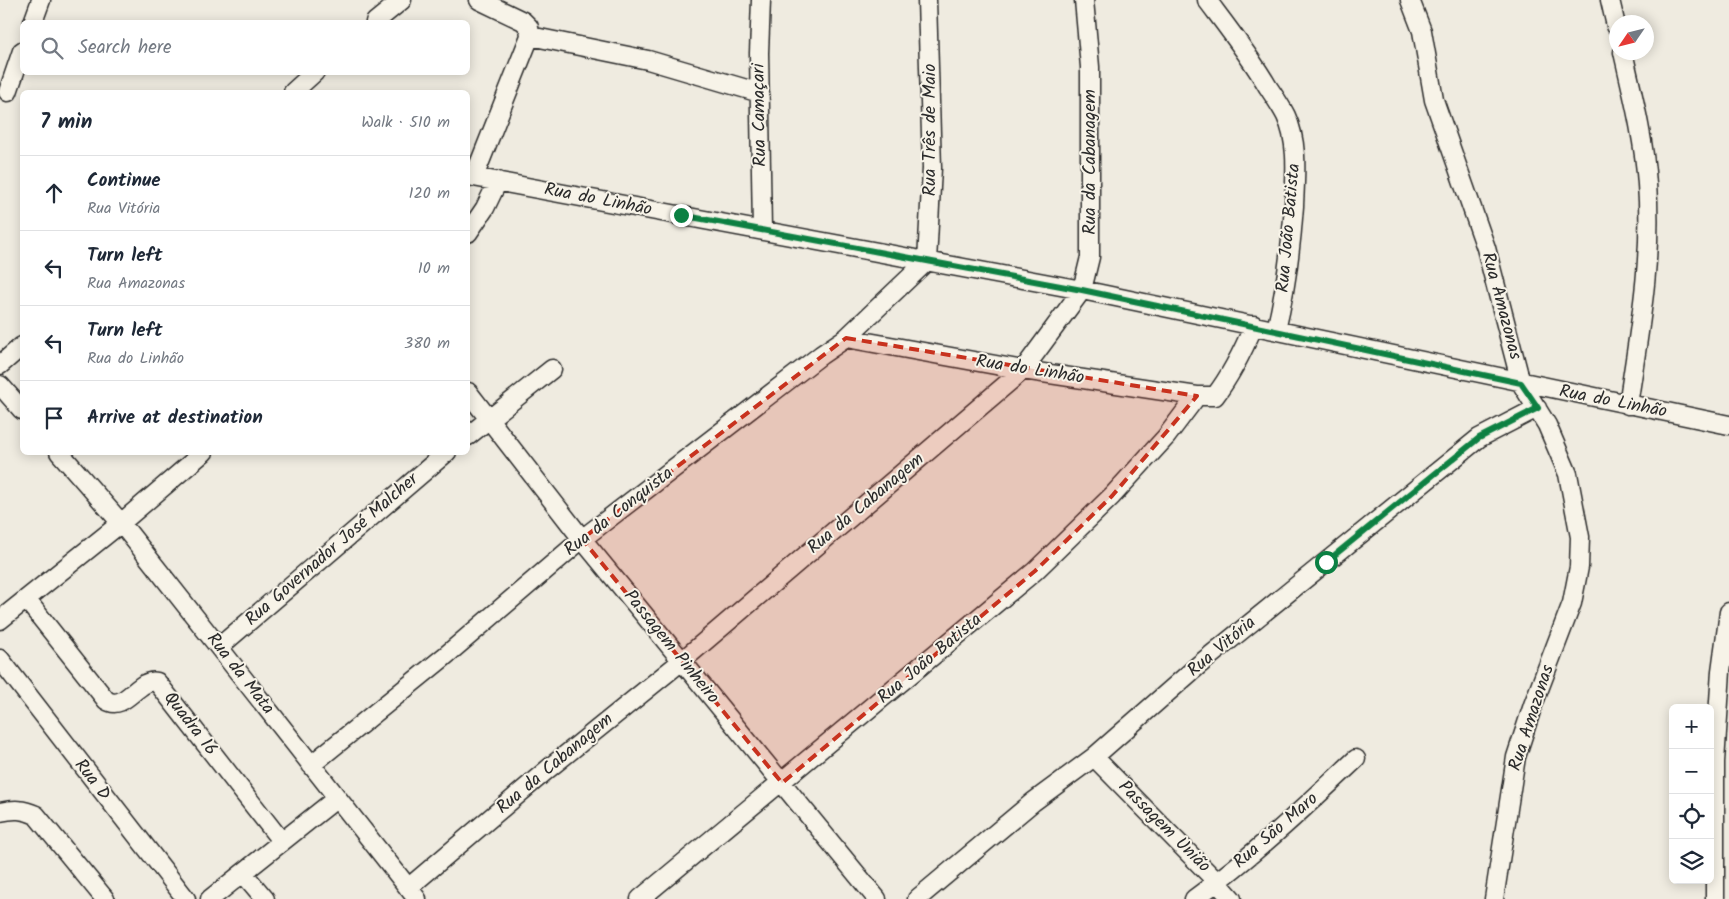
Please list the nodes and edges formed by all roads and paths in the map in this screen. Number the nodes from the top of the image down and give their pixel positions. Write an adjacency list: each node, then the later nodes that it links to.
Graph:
1 (41, 0): 11 (street)
2 (402, 0): 12 (street)
3 (479, 0): 13 (street)
4 (761, 0): 19 (street, Rua Camaçari)
5 (928, 0): 24 (street, Rua Três de Maio)
6 (1084, 0): 25 (street, Rua da Cabanagem)
7 (1207, 0): 27 (street, Rua João Batista)
8 (1410, 0): 33 (street, Rua Amazonas)
9 (1610, 0): 10 (street)
10 (1613, 15)
11 (34, 20)
12 (377, 20)
13 (530, 36): 19 (street); 20 (street)
14 (20, 58): 18 (street)
15 (1625, 60): 37 (street)
16 (312, 75): 17 (street)
17 (294, 90)
18 (10, 92)
19 (760, 93): 23 (street, Rua Camaçari)
20 (471, 176): 21 (street, Rua do Linhão)
21 (498, 181): 22 (street); 23 (street, Rua do Linhão)
22 (470, 230)
23 (762, 230): 24 (street, Rua do Linhão)
24 (928, 261): 25 (street, Rua do Linhão); 28 (street, Rua da Conquista)
25 (1082, 290): 26 (street, Rua do Linhão); 32 (street, Rua da Cabanagem)
26 (1254, 325): 27 (street, Rua do Linhão); 36 (street, Rua do Linhão)
27 (1276, 330): 33 (street, Rua do Linhão)
28 (846, 338): 32 (street, Rua do Linhão); 47 (street, Rua da Conquista)
29 (20, 348): 30 (street)
30 (0, 365)
31 (552, 370): 40 (street)
32 (1024, 370): 36 (street, Rua do Linhão); 53 (street, Rua da Cabanagem)
33 (1521, 383): 37 (street, Rua do Linhão); 39 (street, Rua Amazonas)
34 (0, 384): 38 (street)
35 (470, 395): 40 (street, Passagem Pinheiro)
36 (1197, 396): 57 (street, Rua João Batista)
37 (1628, 405): 41 (street, Rua do Linhão)
38 (20, 408)
39 (1538, 408): 54 (street, Rua Vitória); 73 (street, Rua Amazonas)
40 (489, 419): 42 (street); 47 (street, Passagem Pinheiro)
41 (1729, 425)
42 (470, 434)
43 (62, 455): 46 (street, Rua da Mata)
44 (201, 455): 46 (street)
45 (443, 455): 51 (street, Rua Governador José Malcher)
46 (121, 524): 48 (street); 51 (street, Rua da Mata)
47 (582, 539): 53 (street, Passagem Pinheiro); 56 (street, Rua da Conquista)
48 (26, 599): 50 (street); 60 (street, Quadra 16)
49 (1729, 612): 74 (street)
50 (0, 620)
51 (219, 647): 56 (street, Rua da Mata)
52 (0, 659): 65 (street, Rua D)
53 (683, 660): 57 (street, Passagem Pinheiro); 63 (street, Rua da Cabanagem)
54 (1094, 757): 62 (street, Passagem União); 70 (street, Rua Vitória)
55 (1356, 760): 62 (street, Rua São Maro)
56 (311, 765): 58 (street, Rua da Mata)
57 (782, 783): 68 (street, Rua João Batista); 69 (street, Passagem Pinheiro)
58 (337, 798): 60 (street); 63 (street, Rua da Mata)
59 (0, 812): 64 (street)
60 (282, 842): 61 (street)
61 (243, 873): 66 (street); 67 (street)
62 (1218, 882): 71 (street, Rua São Maro); 72 (street, Passagem União)
63 (413, 894)
64 (105, 899)
65 (186, 899)
66 (210, 899)
67 (265, 899)
68 (640, 899)
69 (877, 899)
70 (916, 899)
71 (1194, 899)
72 (1232, 899)
73 (1494, 899)
74 (1715, 899)

